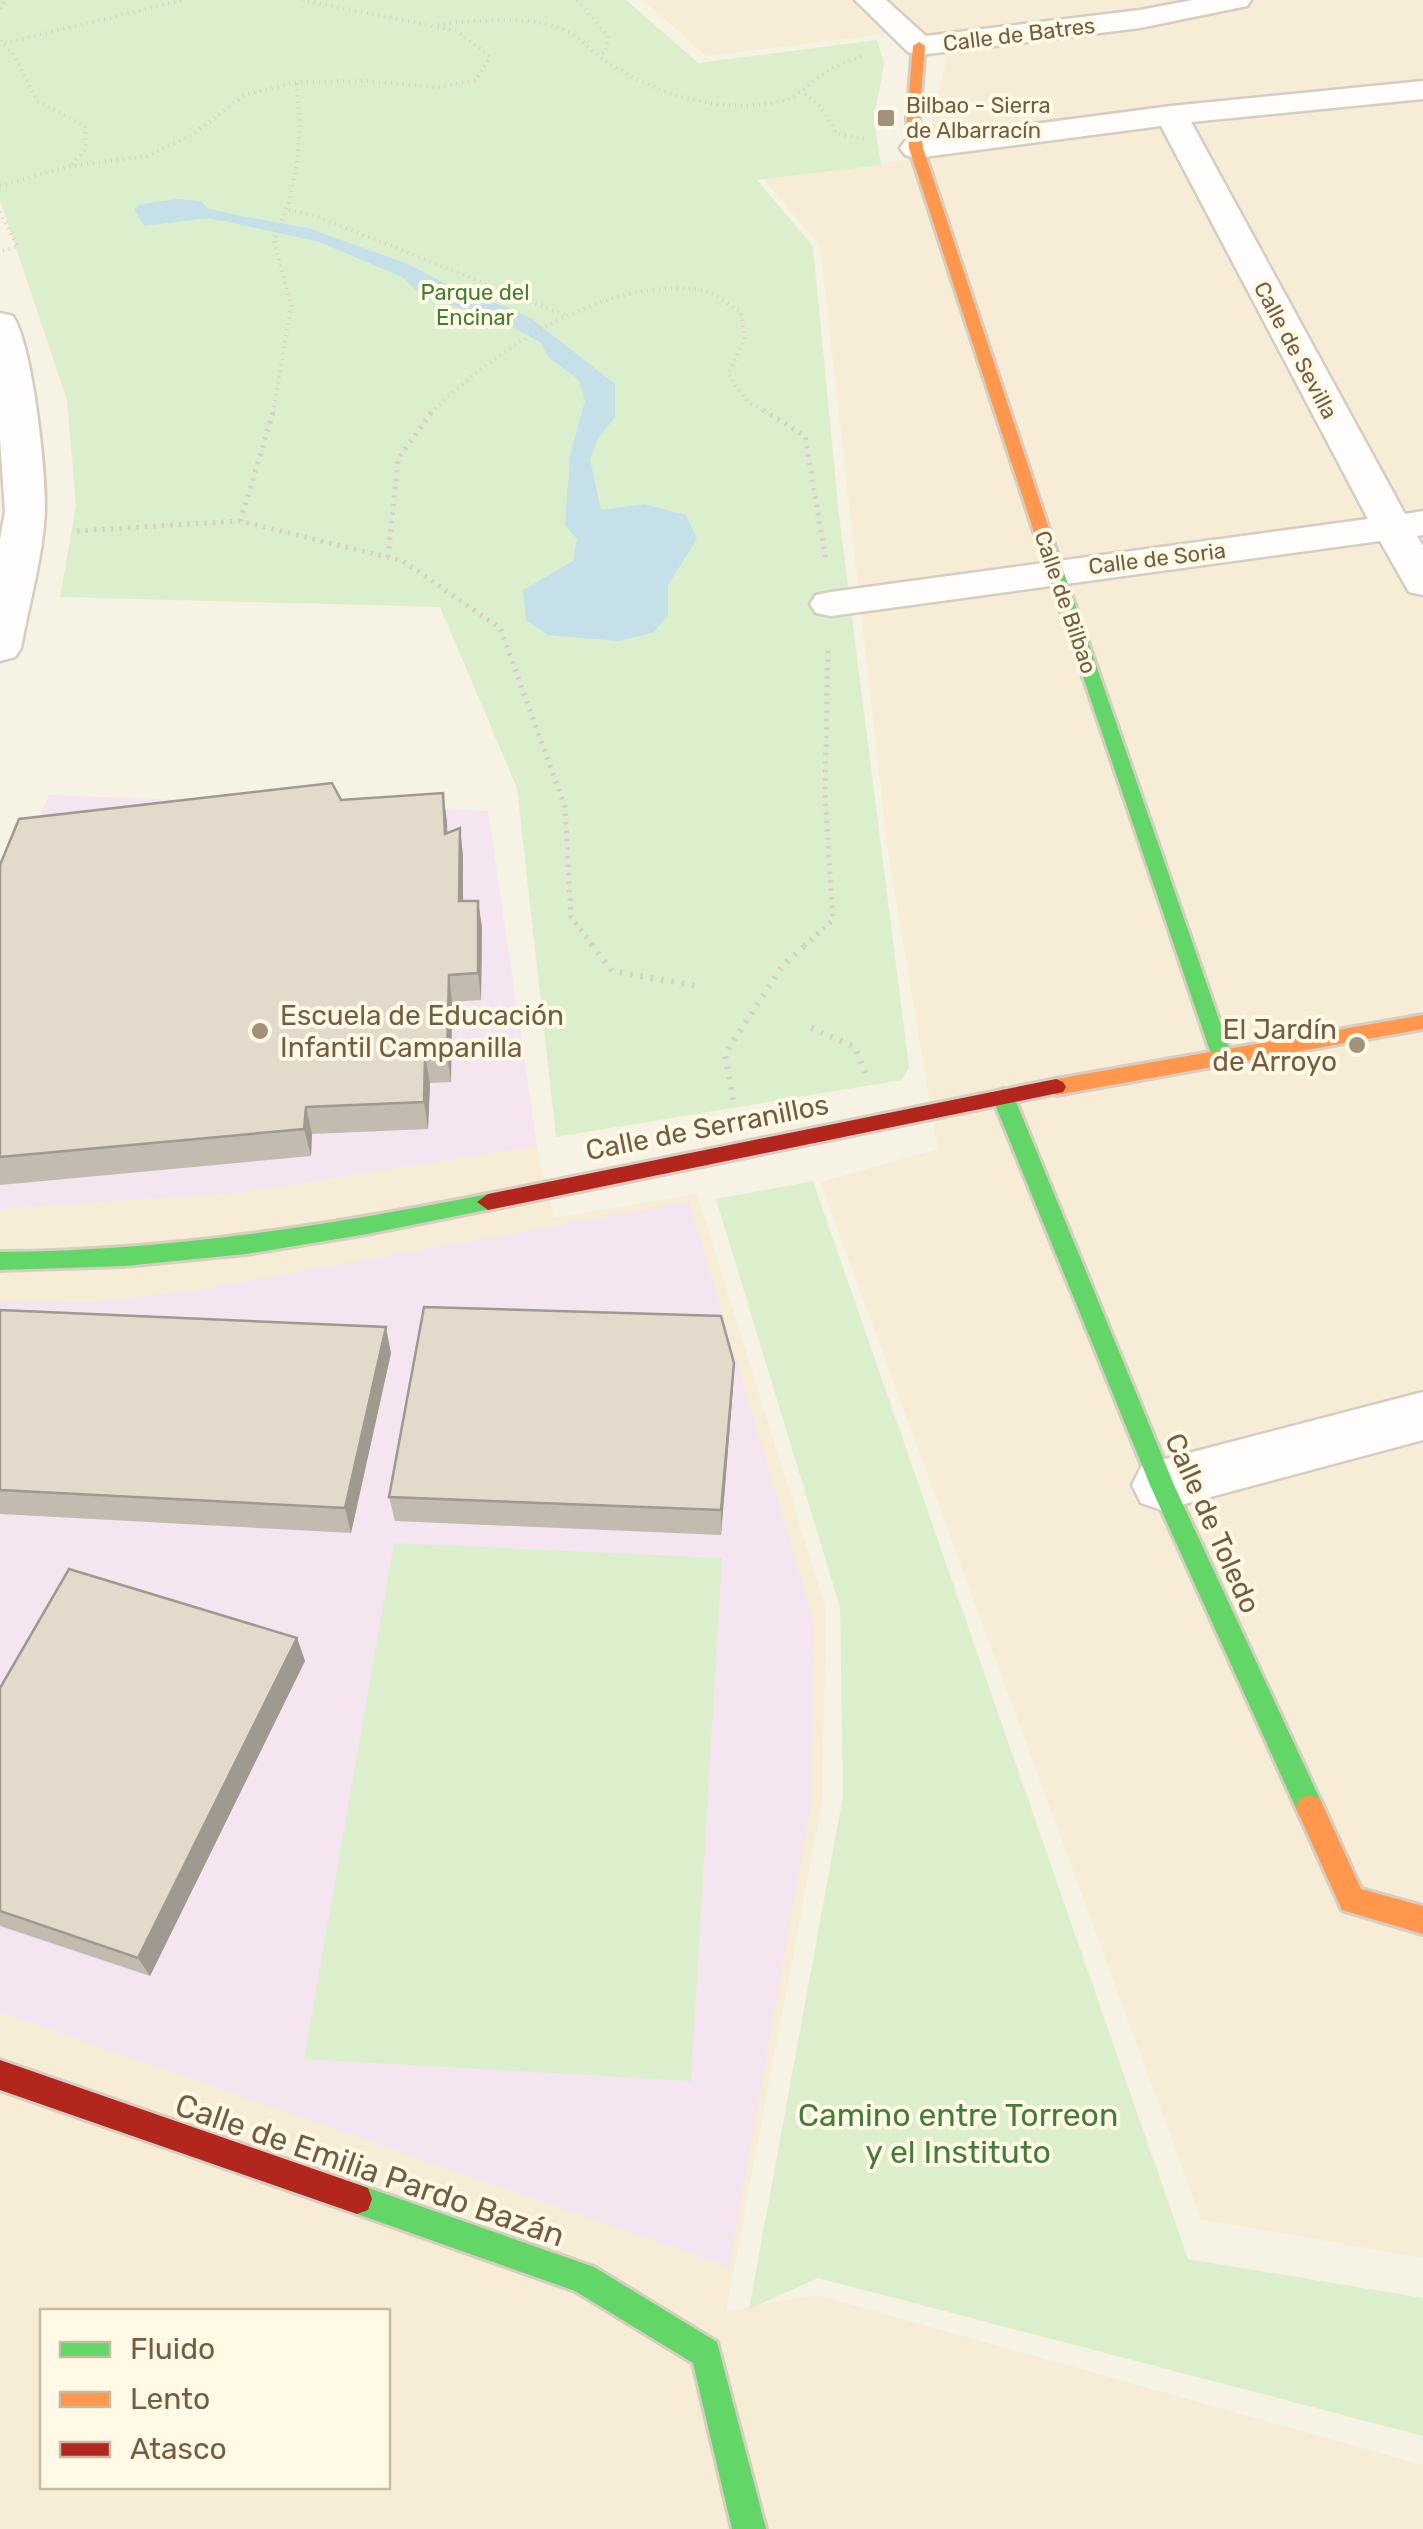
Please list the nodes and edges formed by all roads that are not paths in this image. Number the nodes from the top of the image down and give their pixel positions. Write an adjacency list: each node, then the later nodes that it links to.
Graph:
1 (869, 0): 3 (street)
2 (1237, 0): 3 (street, Calle de Batres)
3 (914, 41): 6 (street, Calle de Bilbao)
4 (1419, 97): 5 (street)
5 (1171, 116): 6 (street); 9 (street, Calle de Sevilla)
6 (916, 144): 10 (street, Calle de Bilbao)
7 (0, 324): 8 (street)
8 (12, 514): 13 (street)
9 (1407, 526): 10 (street, Calle de Soria); 11 (street, Calle de Sevilla)
10 (1056, 572): 12 (street, Calle de Soria); 15 (street, Calle de Bilbao)
11 (1423, 583)
12 (831, 604)
13 (0, 648)
14 (1423, 1022): 15 (street, Calle de Serranillos)
15 (1220, 1054): 16 (street, Calle de Serranillos)
16 (1003, 1098): 17 (street, Calle de Serranillos); 19 (street, Calle de Toledo)
17 (0, 1261)
18 (1423, 1416): 19 (street)
19 (1162, 1485): 20 (street, Calle de Toledo)
20 (1423, 1920)
21 (0, 2075): 22 (street, Calle de Emilia Pardo Bazán)
22 (749, 2529)

